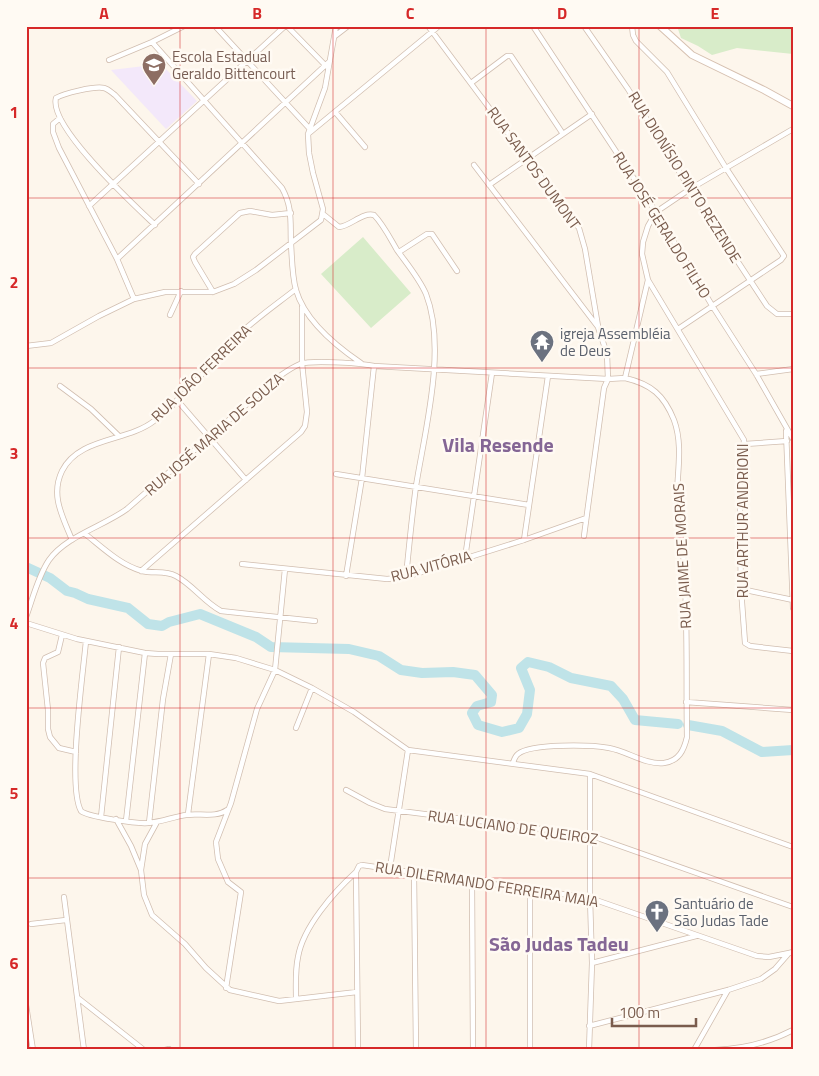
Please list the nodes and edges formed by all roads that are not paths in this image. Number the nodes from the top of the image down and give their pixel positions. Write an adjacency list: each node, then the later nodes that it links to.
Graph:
1 (184, 26): 14 (street)
2 (215, 26): 17 (street)
3 (286, 26): 17 (street); 18 (street)
4 (336, 26): 13 (street)
5 (348, 26): 13 (street)
6 (428, 26): 12 (street, RUA SANTOS DUMONT)
7 (439, 26): 12 (street)
8 (533, 26): 24 (street, RUA JOSÉ GERALDO FILHO)
9 (584, 26): 39 (street, RUA DIONÍSIO PINTO REZENDE)
10 (632, 26): 35 (street)
11 (660, 26): 22 (street)
12 (432, 32): 19 (street, RUA SANTOS DUMONT); 23 (street)
13 (335, 36): 16 (street)
14 (152, 42): 15 (street); 20 (street)
15 (109, 60)
16 (330, 61): 18 (street); 26 (street)
17 (247, 62): 20 (street); 21 (street)
18 (326, 66): 21 (street)
19 (471, 83): 29 (street); 33 (street, RUA SANTOS DUMONT)
20 (203, 101): 30 (street); 31 (street)
21 (285, 104): 26 (street); 31 (street)
22 (793, 106)
23 (336, 112): 28 (street); 32 (street)
24 (592, 114): 29 (street); 41 (street, RUA JOSÉ GERALDO FILHO)
25 (60, 118): 30 (street); 36 (street); 40 (street)
26 (309, 128): 28 (street)
27 (793, 129): 35 (street)
28 (308, 134): 43 (street)
29 (563, 134): 33 (street)
30 (159, 141): 36 (street); 37 (street)
31 (241, 142): 37 (street); 42 (street)
32 (364, 147)
33 (528, 158): 38 (street); 59 (street, RUA SANTOS DUMONT)
34 (474, 166): 38 (street)
35 (726, 168): 39 (street); 50 (street)
36 (113, 184): 40 (street); 44 (street)
37 (199, 184): 44 (street)
38 (489, 185): 59 (street)
39 (690, 189): 41 (street); 50 (street, RUA DIONÍSIO PINTO REZENDE)
40 (89, 206): 47 (street)
41 (656, 212): 49 (street); 56 (street, RUA JOSÉ GERALDO FILHO)
42 (291, 213): 45 (street); 53 (street)
43 (323, 214): 45 (street); 46 (street)
44 (155, 225): 47 (street)
45 (291, 244): 51 (street); 53 (street)
46 (399, 252): 48 (street); 65 (street)
47 (117, 259): 54 (street)
48 (457, 271)
49 (648, 280): 60 (street, RUA ARTHUR ANDRIONI); 70 (street)
50 (750, 280): 56 (street); 57 (street, RUA DIONÍSIO PINTO REZENDE)
51 (296, 289): 55 (street); 73 (street, RUA JOÃO FERREIRA)
52 (181, 291): 53 (street); 54 (street); 58 (street)
53 (213, 292)
54 (134, 299): 61 (street)
55 (302, 306): 62 (street); 63 (street)
56 (713, 306): 60 (street); 68 (street, RUA JOSÉ GERALDO FILHO)
57 (793, 314)
58 (170, 315)
59 (598, 328): 71 (street)
60 (678, 329): 77 (street, RUA ARTHUR ANDRIONI)
61 (26, 346)
62 (302, 363): 63 (street); 75 (street, RUA JOSÉ MARIA DE SOUZA); 80 (street)
63 (361, 363): 64 (street)
64 (374, 366): 65 (street); 79 (street)
65 (434, 369): 67 (street); 81 (street)
66 (793, 369): 68 (street)
67 (492, 373): 69 (street); 83 (street)
68 (756, 374): 76 (street, RUA JOSÉ GERALDO FILHO)
69 (548, 376): 71 (street); 84 (street)
70 (624, 378): 71 (street); 113 (street, RUA JAIME DE MORAIS)
71 (608, 379): 85 (street)
72 (60, 386): 74 (street)
73 (177, 400): 74 (street, RUA JOÃO FERREIRA); 75 (street)
74 (119, 436): 89 (street, RUA JOÃO FERREIRA)
75 (210, 436): 80 (street); 87 (street, RUA JOSÉ MARIA DE SOUZA)
76 (790, 440): 77 (street); 82 (street)
77 (745, 444): 97 (street, RUA ARTHUR ANDRIONI)
78 (336, 474): 79 (street)
79 (362, 478): 81 (street); 95 (street)
80 (246, 480): 94 (street)
81 (416, 486): 83 (street); 96 (street)
82 (791, 486): 86 (street)
83 (473, 497): 84 (street); 91 (street)
84 (529, 505): 90 (street)
85 (586, 518): 88 (street); 90 (street, RUA VITÓRIA)
86 (791, 520): 98 (street)
87 (84, 533): 89 (street, RUA JOSÉ MARIA DE SOUZA); 94 (street)
88 (584, 536)
89 (72, 540): 100 (street, RUA JOSÉ MARIA DE SOUZA)
90 (524, 540): 91 (street, RUA VITÓRIA)
91 (465, 558): 96 (street, RUA VITÓRIA)
92 (242, 564): 93 (street, RUA VITÓRIA)
93 (285, 569): 95 (street, RUA VITÓRIA); 101 (street)
94 (141, 571): 101 (street)
95 (346, 576): 96 (street, RUA VITÓRIA)
96 (406, 577)
97 (741, 589): 98 (street); 107 (street, RUA ARTHUR ANDRIONI)
98 (792, 600): 99 (street)
99 (793, 608)
100 (26, 617)
101 (281, 618): 102 (street); 111 (street)
102 (315, 621)
103 (26, 623): 104 (street)
104 (62, 635): 105 (street); 117 (street)
105 (86, 641): 106 (street); 117 (street)
106 (119, 647): 108 (street); 124 (street)
107 (793, 651)
108 (145, 652): 109 (street); 126 (street)
109 (171, 654): 110 (street); 128 (street)
110 (210, 654): 111 (street); 123 (street)
111 (275, 670): 112 (street); 121 (street)
112 (312, 688): 115 (street); 116 (street)
113 (686, 702): 114 (street); 118 (street, RUA JAIME DE MORAIS)
114 (793, 710)
115 (296, 728)
116 (408, 750): 118 (street); 122 (street)
117 (76, 752): 124 (street)
118 (513, 763): 119 (street)
119 (590, 774): 129 (street); 130 (street)
120 (346, 790): 122 (street, RUA LUCIANO DE QUEIROZ)
121 (228, 809): 123 (street); 145 (street)
122 (397, 811): 129 (street, RUA LUCIANO DE QUEIROZ); 131 (street)
123 (188, 814): 127 (street)
124 (101, 817): 125 (street)
125 (116, 819): 126 (street); 132 (street)
126 (126, 821): 128 (street)
127 (157, 822): 128 (street); 132 (street)
128 (149, 823)
129 (589, 835): 138 (street); 139 (street, RUA LUCIANO DE QUEIROZ)
130 (793, 847)
131 (390, 868): 133 (street, RUA DILERMANDO FERREIRA MAIA); 134 (street, RUA DILERMANDO FERREIRA MAIA)
132 (141, 870): 145 (street)
133 (357, 871): 147 (street); 149 (street)
134 (414, 873): 135 (street, RUA DILERMANDO FERREIRA MAIA); 157 (street)
135 (472, 881): 136 (street, RUA DILERMANDO FERREIRA MAIA); 158 (street)
136 (530, 888): 138 (street, RUA DILERMANDO FERREIRA MAIA); 159 (street)
137 (64, 897): 140 (street)
138 (590, 898): 142 (street, RUA DILERMANDO FERREIRA MAIA); 144 (street)
139 (793, 907)
140 (66, 920): 141 (street); 148 (street)
141 (28, 925)
142 (698, 936): 143 (street, RUA DILERMANDO FERREIRA MAIA); 144 (street)
143 (791, 953): 146 (street)
144 (592, 963): 151 (street)
145 (226, 988): 149 (street)
146 (728, 990): 151 (street); 161 (street)
147 (357, 992): 149 (street); 156 (street)
148 (78, 998): 154 (street); 155 (street)
149 (296, 999)
150 (26, 1004): 153 (street)
151 (589, 1026): 160 (street)
152 (793, 1030): 163 (street)
153 (33, 1050)
154 (84, 1050)
155 (144, 1050)
156 (358, 1050)
157 (416, 1050)
158 (473, 1050)
159 (530, 1050)
160 (589, 1050)
161 (694, 1050)
162 (715, 1050): 163 (street)
163 (723, 1050)

